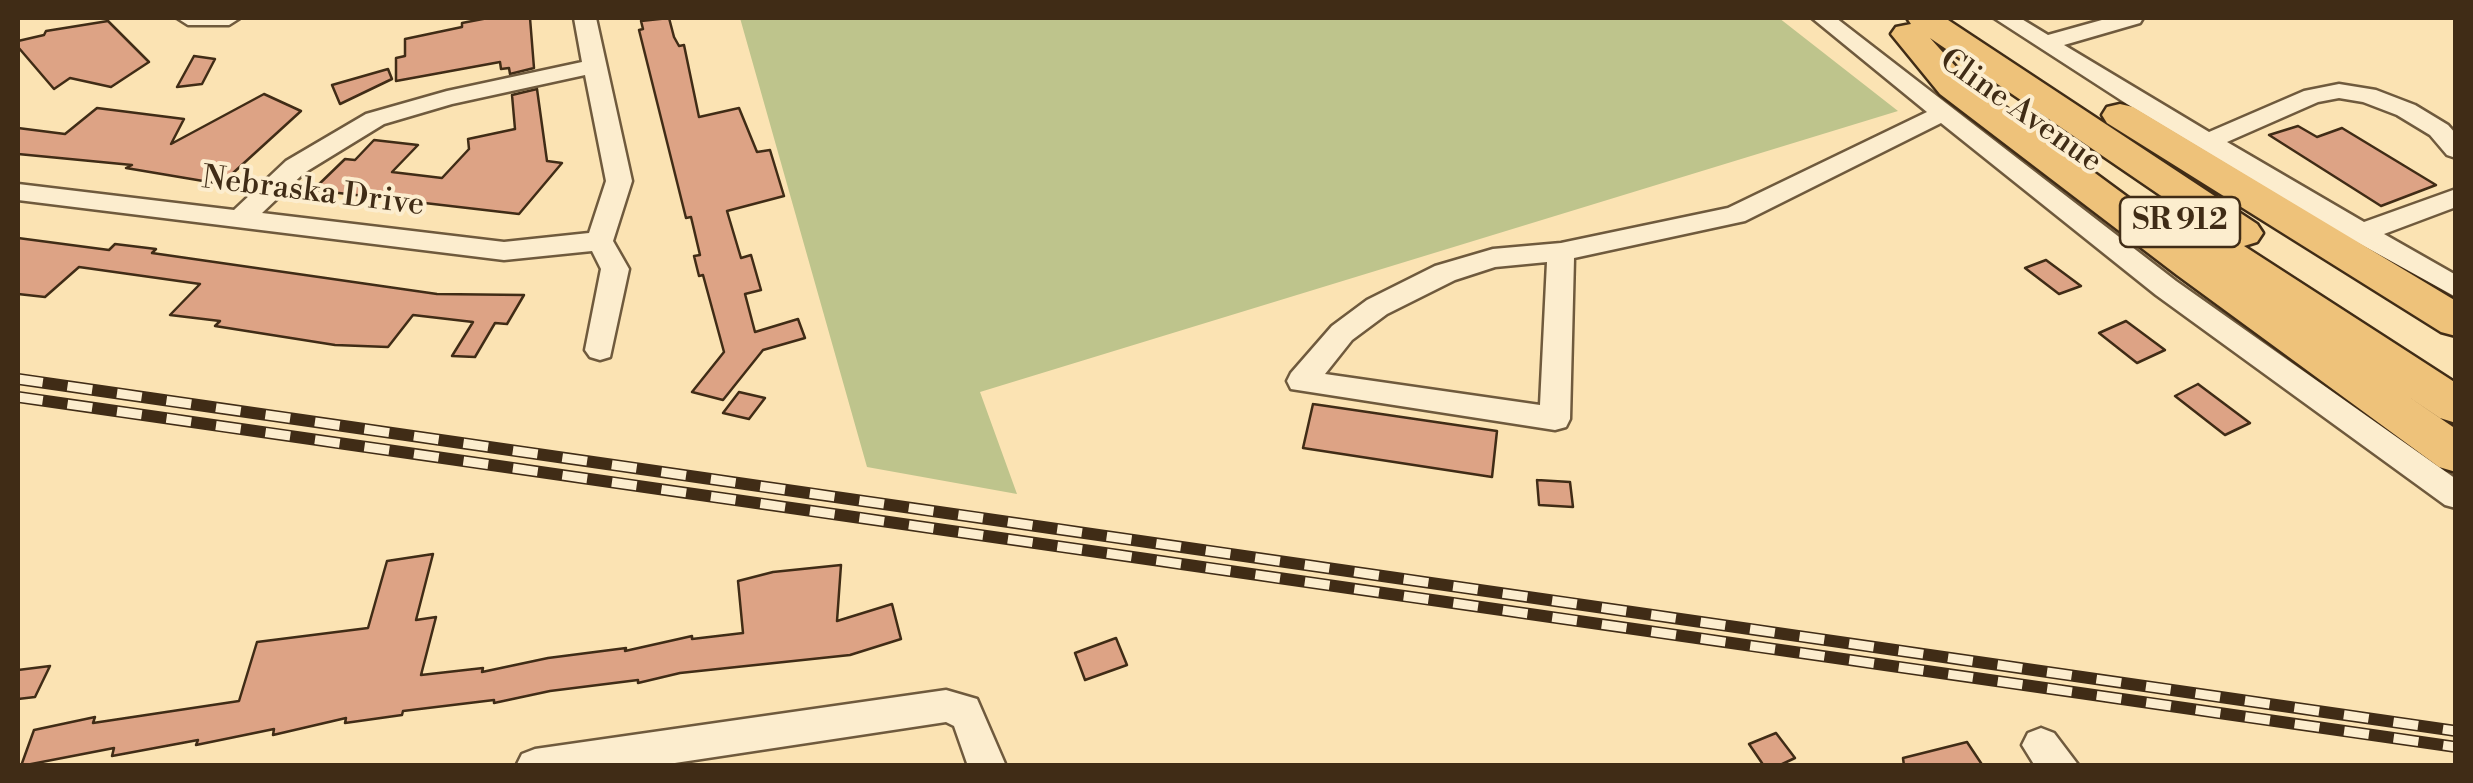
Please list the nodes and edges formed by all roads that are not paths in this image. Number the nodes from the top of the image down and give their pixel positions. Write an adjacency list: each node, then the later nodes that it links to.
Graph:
1 (188, 18): 2 (street)
2 (230, 18)
3 (586, 18): 10 (street)
4 (1823, 18): 11 (street)
5 (1969, 18): 21 (highway)
6 (2006, 18): 9 (street)
7 (2132, 18): 9 (street)
8 (1905, 23): 23 (highway, Cline Avenue / SR 912); 24 (highway, Cline Avenue / SR 912); 25 (highway)
9 (2046, 43): 12 (street)
10 (595, 66): 16 (street); 18 (street)
11 (1945, 113): 19 (street); 26 (street)
12 (2207, 142): 13 (street); 17 (street)
13 (2456, 150)
14 (18, 192): 16 (street, Nebraska Drive)
15 (2456, 197): 17 (street)
16 (239, 220): 18 (street, Nebraska Drive)
17 (2360, 233): 20 (street)
18 (600, 241): 22 (street)
19 (1561, 252): 19 (street)
20 (2456, 288)
21 (2456, 321)
22 (600, 350)
23 (2456, 368)
24 (2456, 406)
25 (2456, 454)
26 (2456, 496)
27 (535, 766): 28 (street)
28 (987, 766)

